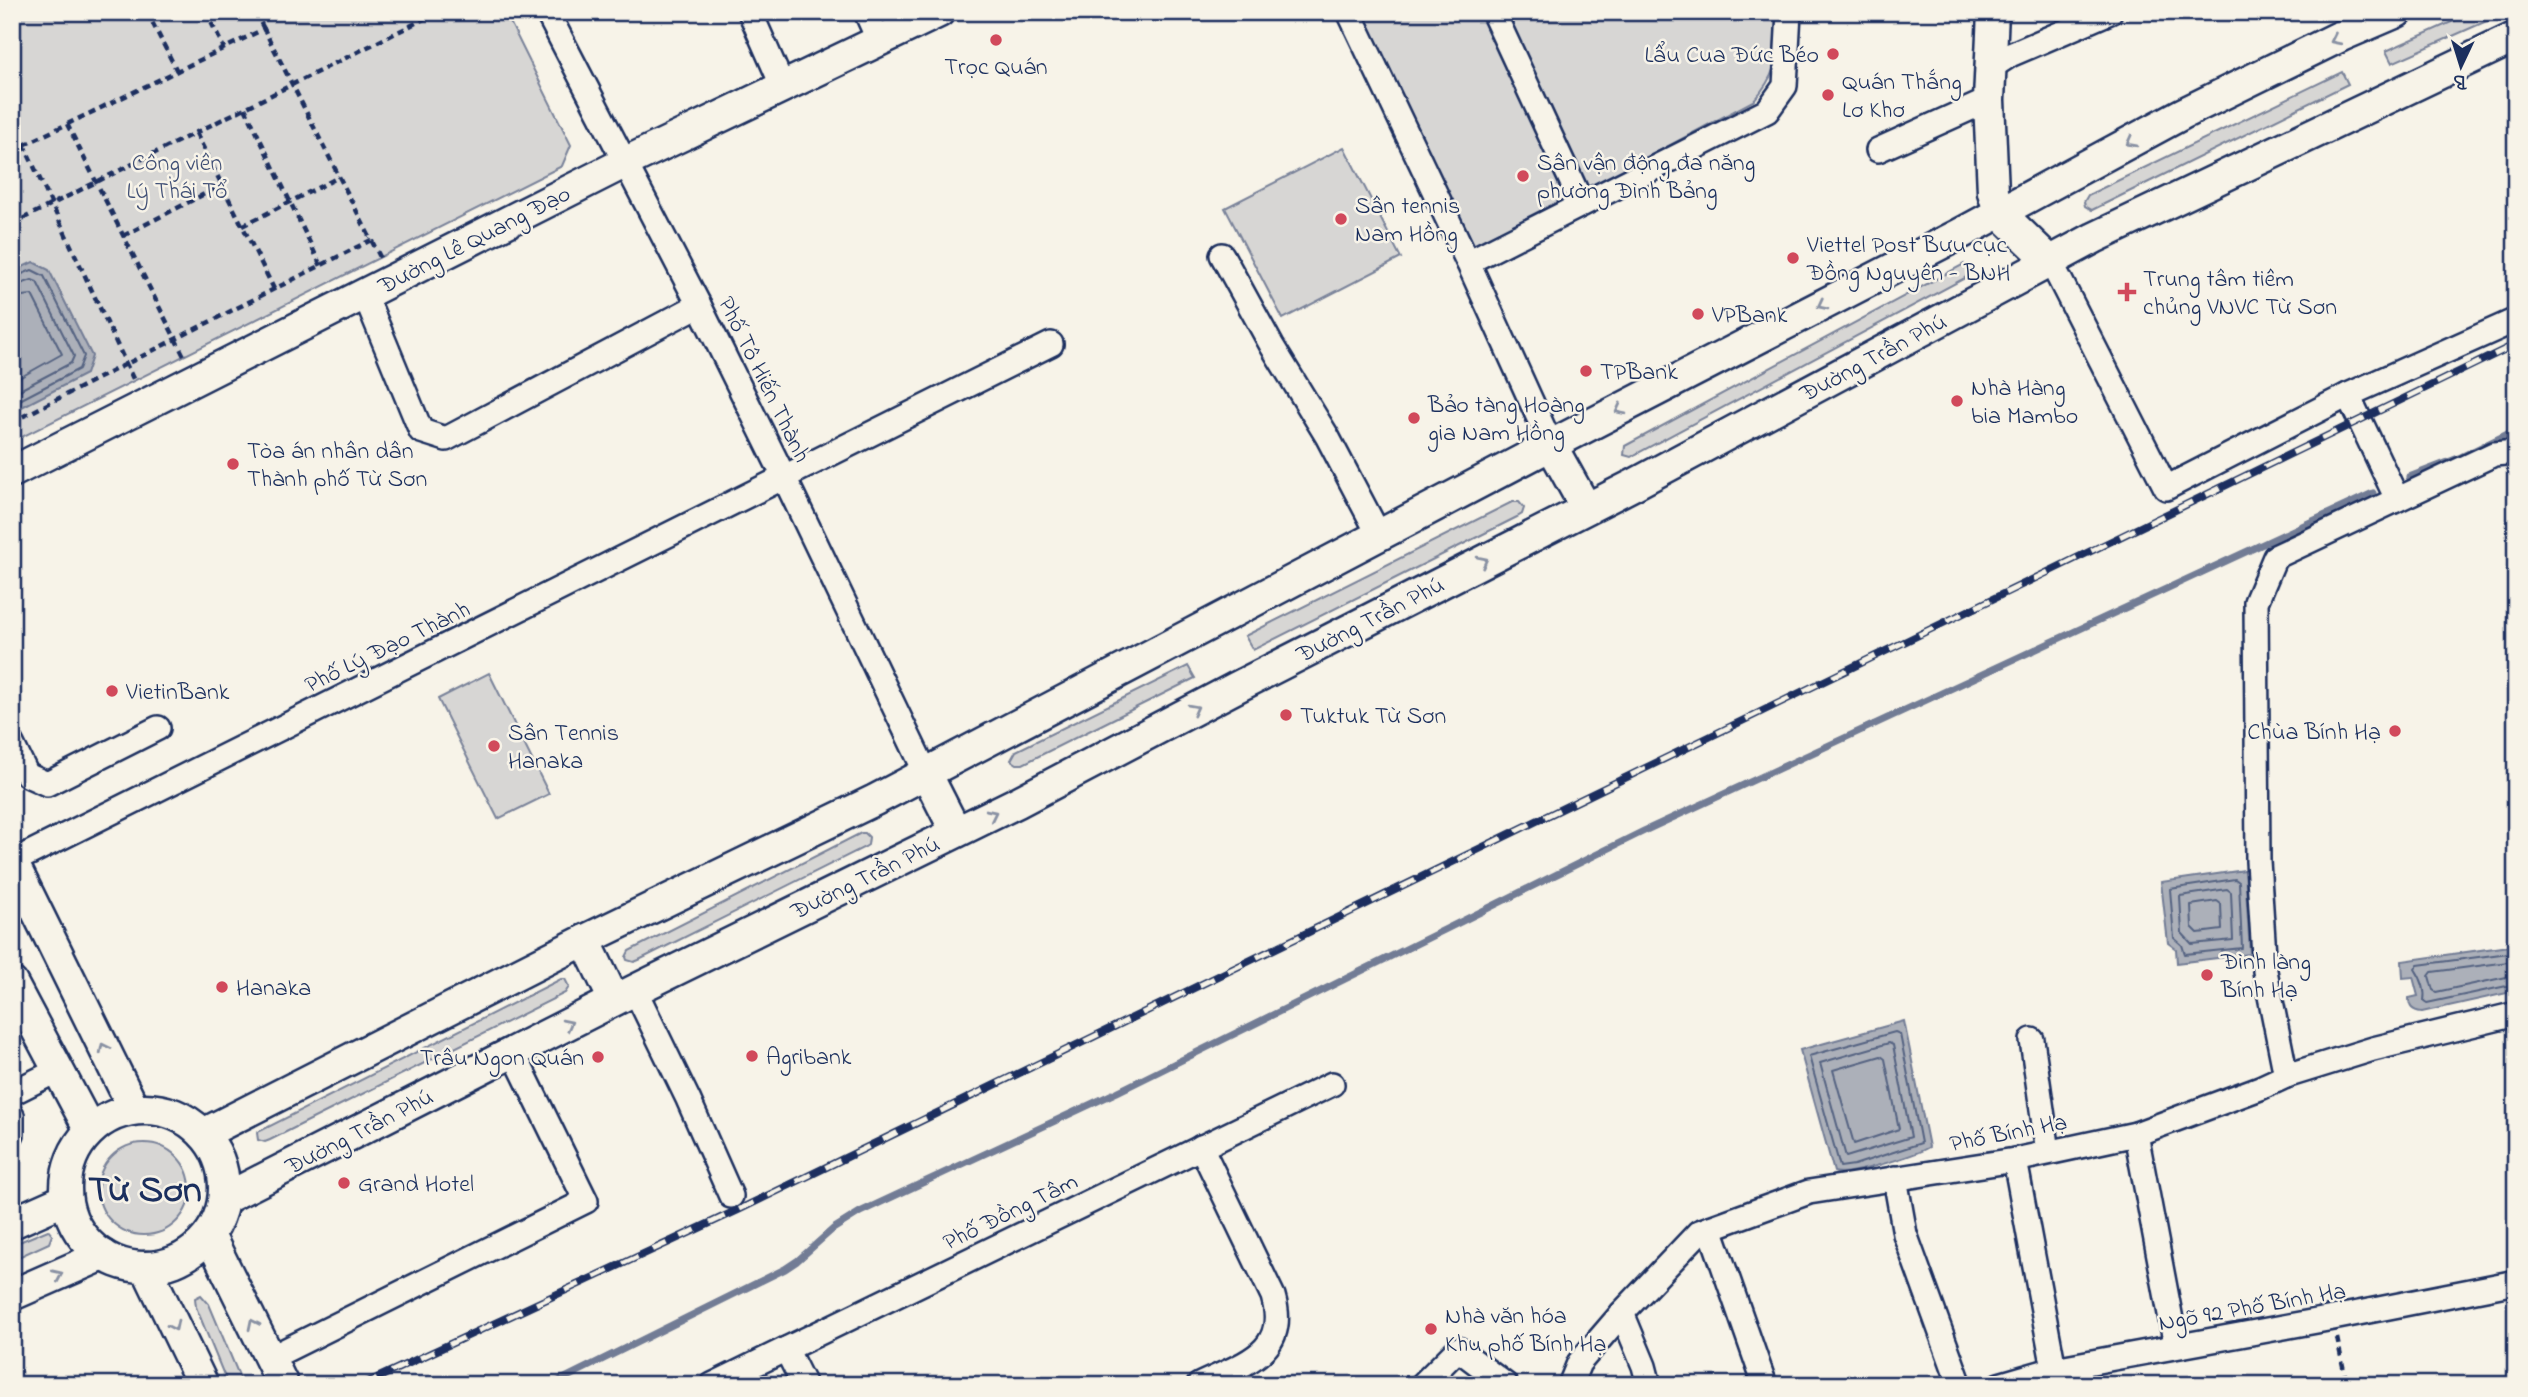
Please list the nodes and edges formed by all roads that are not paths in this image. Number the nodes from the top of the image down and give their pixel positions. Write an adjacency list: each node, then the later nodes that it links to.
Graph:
1 (547, 12): 17 (street, Phố Tô Hiến Thành)
2 (750, 12): 14 (street)
3 (866, 12): 12 (street)
4 (939, 12): 12 (main road, Đường Lê Quang Đạo)
5 (1349, 12): 21 (street)
6 (1493, 12): 18 (street)
7 (1789, 12): 18 (street)
8 (1993, 12): 13 (main road)
9 (2110, 12): 13 (street)
10 (2382, 15): 19 (main road, one-way to 19)
11 (2516, 37): 22 (main road, Đường Trần Phú)
12 (879, 41): 14 (main road, Đường Lê Quang Đạo)
13 (1990, 68): 15 (main road)
14 (783, 87): 17 (main road, Đường Lê Quang Đạo)
15 (1989, 100): 16 (street); 19 (main road)
16 (1878, 150)
17 (624, 163): 23 (main road, Đường Lê Quang Đạo); 24 (street, Phố Tô Hiến Thành)
18 (1582, 204): 21 (street)
19 (1999, 212): 22 (main road); 28 (main road, one-way to 28)
20 (1222, 255): 34 (street)
21 (1468, 262): 28 (street)
22 (2051, 262): 27 (street); 33 (main road, Đường Trần Phú)
23 (365, 295): 24 (street); 30 (main road, Đường Lê Quang Đạo)
24 (699, 305): 31 (street, Phố Tô Hiến Thành)
25 (2516, 320): 27 (street)
26 (1051, 344): 31 (street, Phố Lý Đạo Thành)
27 (2348, 395): 32 (street)
28 (1551, 445): 33 (main road); 34 (main road)
29 (2516, 452): 32 (street)
30 (12, 472)
31 (784, 477): 37 (street, Phố Tô Hiến Thành); 39 (street, Phố Lý Đạo Thành)
32 (2397, 499): 47 (street)
33 (1586, 508): 38 (main road, Đường Trần Phú, one-way to 33)
34 (1380, 535): 37 (main road)
35 (158, 728): 36 (street)
36 (12, 744)
37 (926, 774): 38 (main road); 40 (main road)
38 (956, 832): 42 (main road, Đường Trần Phú)
39 (12, 861): 50 (main road, one-way to 39)
40 (585, 940): 42 (main road); 53 (main road)
41 (12, 983): 46 (main road)
42 (624, 995): 45 (main road, Đường Trần Phú, one-way to 42); 60 (street)
43 (2516, 1014): 47 (street, Phố Bính Hạ)
44 (2032, 1040): 57 (street)
45 (513, 1052): 62 (main road, Đường Trần Phú); 73 (street)
46 (58, 1070): 49 (street); 52 (main road)
47 (2286, 1076): 55 (street, Phố Bính Hạ)
48 (1332, 1084): 56 (street, Phố Đồng Tâm)
49 (12, 1093)
50 (134, 1109): 52 (main road); 53 (main road)
51 (12, 1116): 54 (street)
52 (90, 1130): 61 (main road)
53 (203, 1133): 62 (main road)
54 (12, 1134)
55 (2136, 1134): 57 (street, Phố Bính Hạ); 71 (street)
56 (1201, 1147): 72 (street, Phố Đồng Tâm); 79 (street)
57 (2048, 1152): 58 (street, Phố Bính Hạ)
58 (2015, 1160): 59 (street, Phố Bính Hạ); 74 (street)
59 (1895, 1178): 64 (street, Phố Bính Hạ); 85 (street)
60 (731, 1196)
61 (66, 1199): 63 (main road); 66 (main road)
62 (224, 1199): 65 (main road)
63 (12, 1223)
64 (1710, 1228): 70 (street, Phố Bính Hạ); 84 (street)
65 (209, 1235): 67 (main road); 73 (main road, one-way to 65)
66 (103, 1255): 67 (main road); 69 (main road, one-way to 66)
67 (146, 1267): 75 (main road, one-way to 75)
68 (2516, 1282): 71 (street, Ngõ 92 Phố Bính Hạ)
69 (12, 1295)
70 (1622, 1313): 82 (street, Phố Bính Hạ); 83 (street)
71 (2176, 1346): 74 (street, Ngõ 92 Phố Bính Hạ)
72 (786, 1349): 77 (street, Phố Đồng Tâm); 78 (street)
73 (270, 1358): 76 (main road)
74 (2054, 1369): 86 (street, Ngõ 92 Phố Bính Hạ)
75 (202, 1385)
76 (283, 1385)
77 (712, 1385)
78 (804, 1385)
79 (1199, 1385)
80 (1422, 1385): 81 (street)
81 (1506, 1385)
82 (1570, 1385)
83 (1649, 1385)
84 (1765, 1385)
85 (1960, 1385)
86 (1999, 1385)

